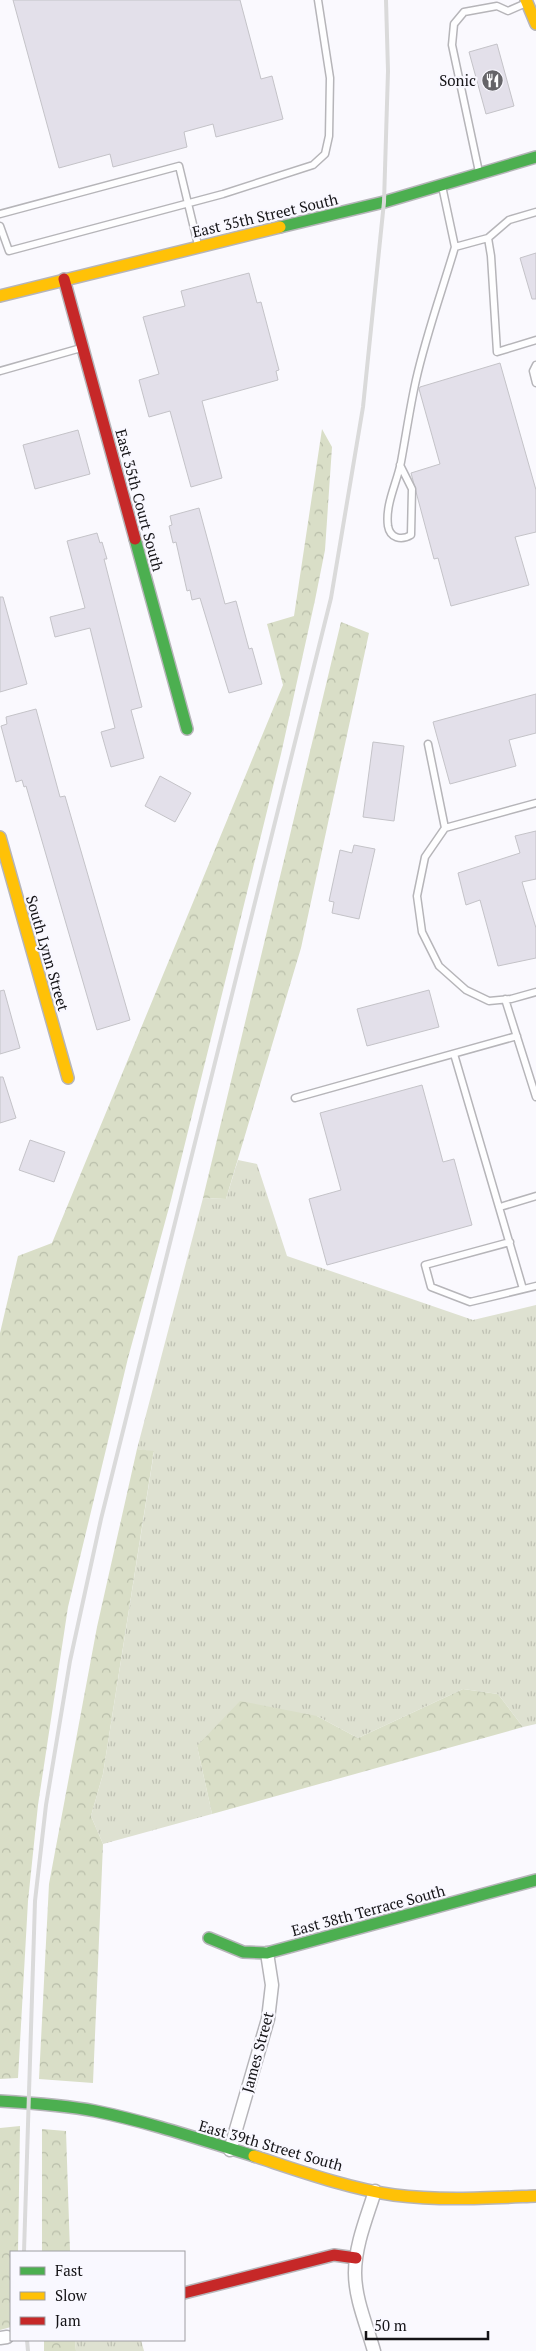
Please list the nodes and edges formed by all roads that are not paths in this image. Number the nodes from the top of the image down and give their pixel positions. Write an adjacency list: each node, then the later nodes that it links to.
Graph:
1 (318, 0): 7 (lane)
2 (527, 1): 3 (street); 5 (lane)
3 (536, 24)
4 (536, 157): 5 (street, East 35th Street South)
5 (479, 174): 6 (street, East 35th Street South)
6 (441, 185): 12 (street, East 35th Street South); 13 (lane)
7 (188, 202): 9 (lane); 10 (lane); 12 (lane)
8 (536, 212): 11 (lane)
9 (0, 214)
10 (0, 226)
11 (488, 238): 13 (lane); 16 (lane)
12 (198, 246): 14 (street, East 35th Street South)
13 (455, 248): 21 (lane)
14 (64, 279): 15 (street, East 35th Street South); 17 (street, East 35th Court South)
15 (0, 296)
16 (536, 340)
17 (83, 347): 19 (lane); 22 (street, East 35th Court South)
18 (536, 365): 20 (lane)
19 (0, 371)
20 (536, 383)
21 (400, 465): 21 (lane)
22 (187, 729)
23 (428, 744): 25 (lane)
24 (536, 803): 25 (lane)
25 (445, 828): 28 (lane)
26 (0, 837): 31 (street, South Lynn Street)
27 (536, 992): 28 (lane)
28 (505, 999): 29 (lane)
29 (517, 1036): 30 (lane); 32 (lane)
30 (454, 1054): 33 (lane); 35 (lane)
31 (68, 1078)
32 (536, 1097)
33 (295, 1098)
34 (536, 1196): 35 (lane)
35 (500, 1207): 36 (lane)
36 (510, 1242): 38 (lane); 38 (lane)
37 (536, 1286): 38 (lane)
38 (523, 1289)
39 (536, 1880): 41 (street, East 38th Terrace South)
40 (210, 1938): 41 (street, East 38th Terrace South)
41 (267, 1954): 43 (street, James Street)
42 (0, 2101): 43 (street, East 39th Street South)
43 (230, 2150): 44 (street, East 39th Street South)
44 (375, 2191): 45 (street, East 39th Street South); 46 (street)
45 (536, 2196)
46 (356, 2258): 47 (street); 48 (street)
47 (185, 2293)
48 (374, 2351)

